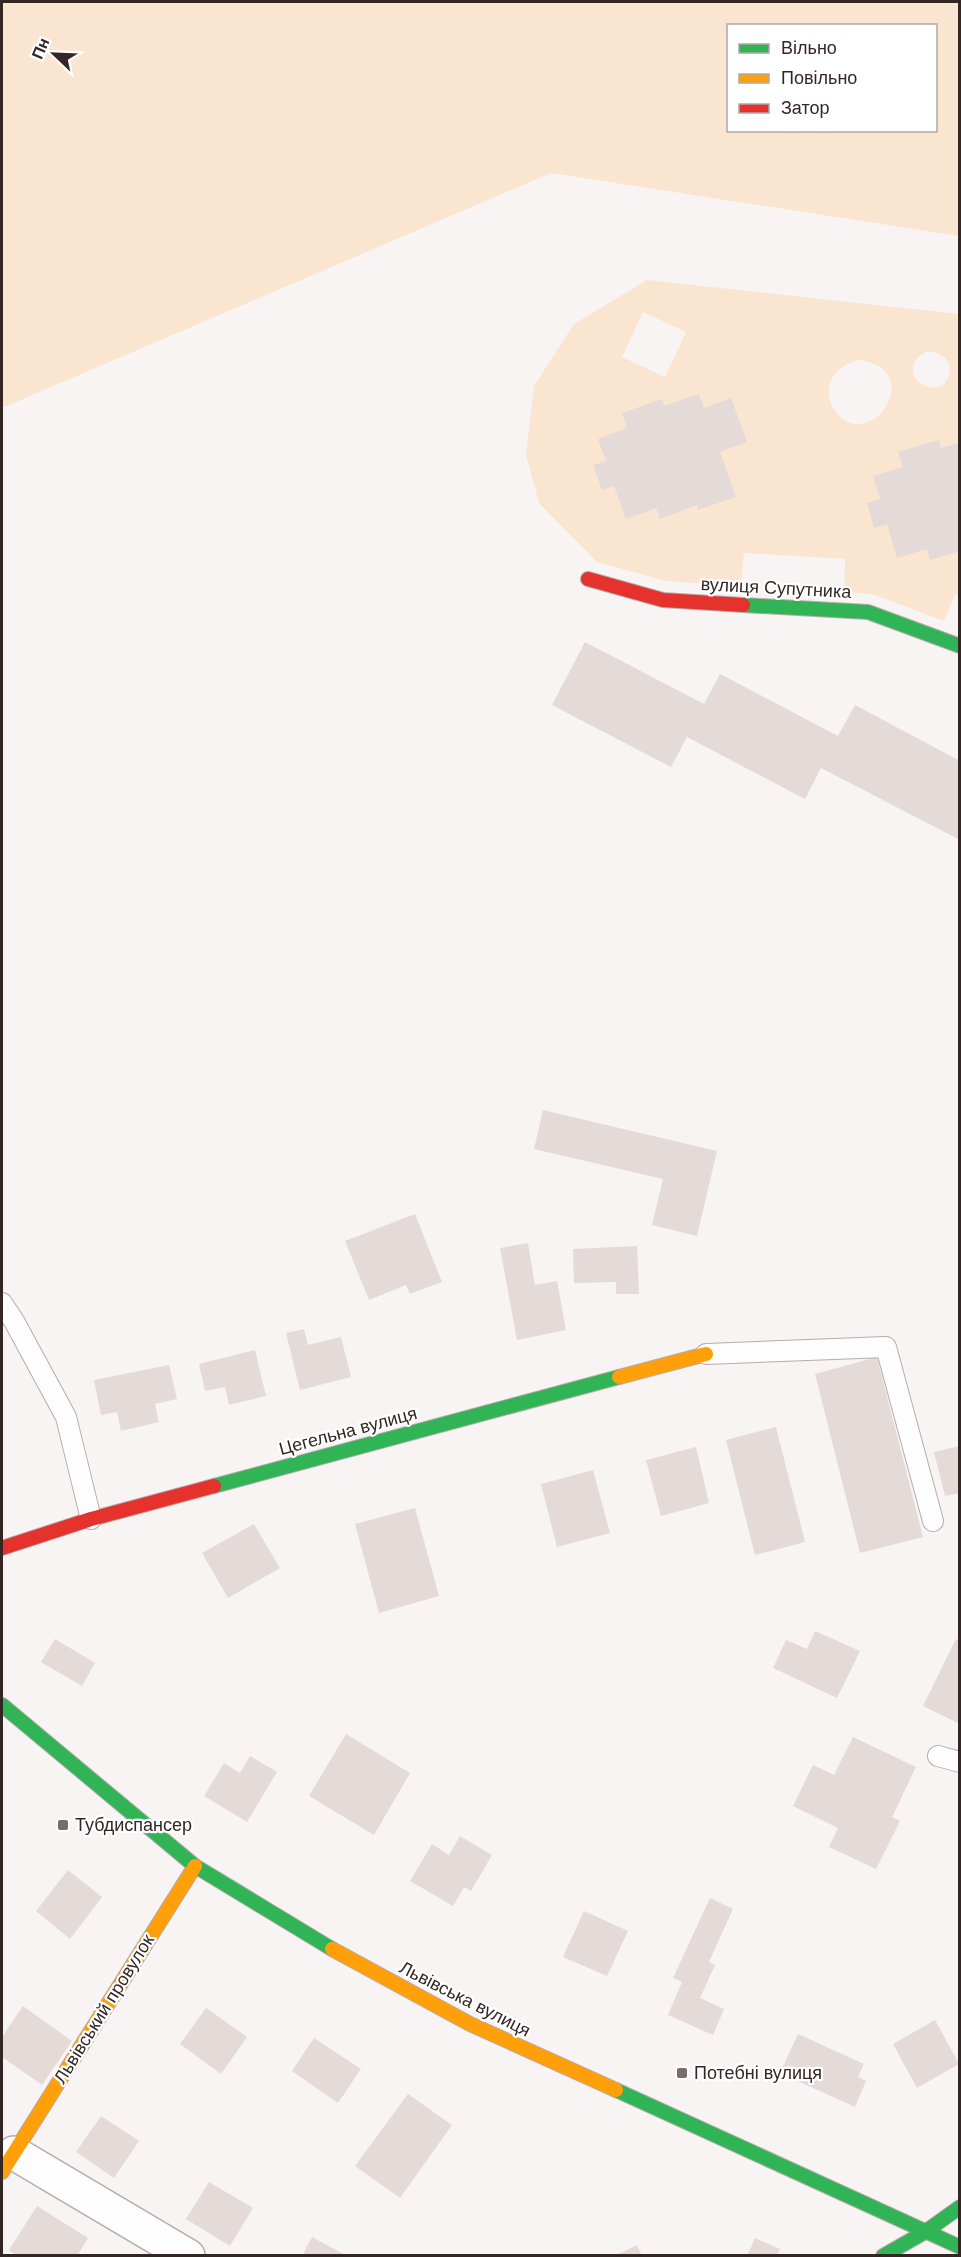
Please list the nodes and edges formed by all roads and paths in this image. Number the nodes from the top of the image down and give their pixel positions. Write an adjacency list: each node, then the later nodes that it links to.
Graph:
1 (588, 579): 2 (street, вулиця Супутника)
2 (960, 646)
3 (2, 1303): 5 (lane)
4 (706, 1354): 5 (street, Цегельна вулиця); 6 (lane)
5 (91, 1519): 7 (street, Цегельна вулиця)
6 (933, 1521)
7 (2, 1548)
8 (2, 1705): 11 (street, Львівська вулиця)
9 (938, 1756): 10 (lane)
10 (960, 1762)
11 (195, 1866): 12 (street, Львівський провулок); 14 (street, Львівська вулиця)
12 (8, 2162): 16 (street, Львівський провулок)
13 (960, 2207): 14 (street)
14 (925, 2232): 15 (street, Львівська вулиця); 17 (street)
15 (960, 2247)
16 (188, 2256)
17 (883, 2256)

